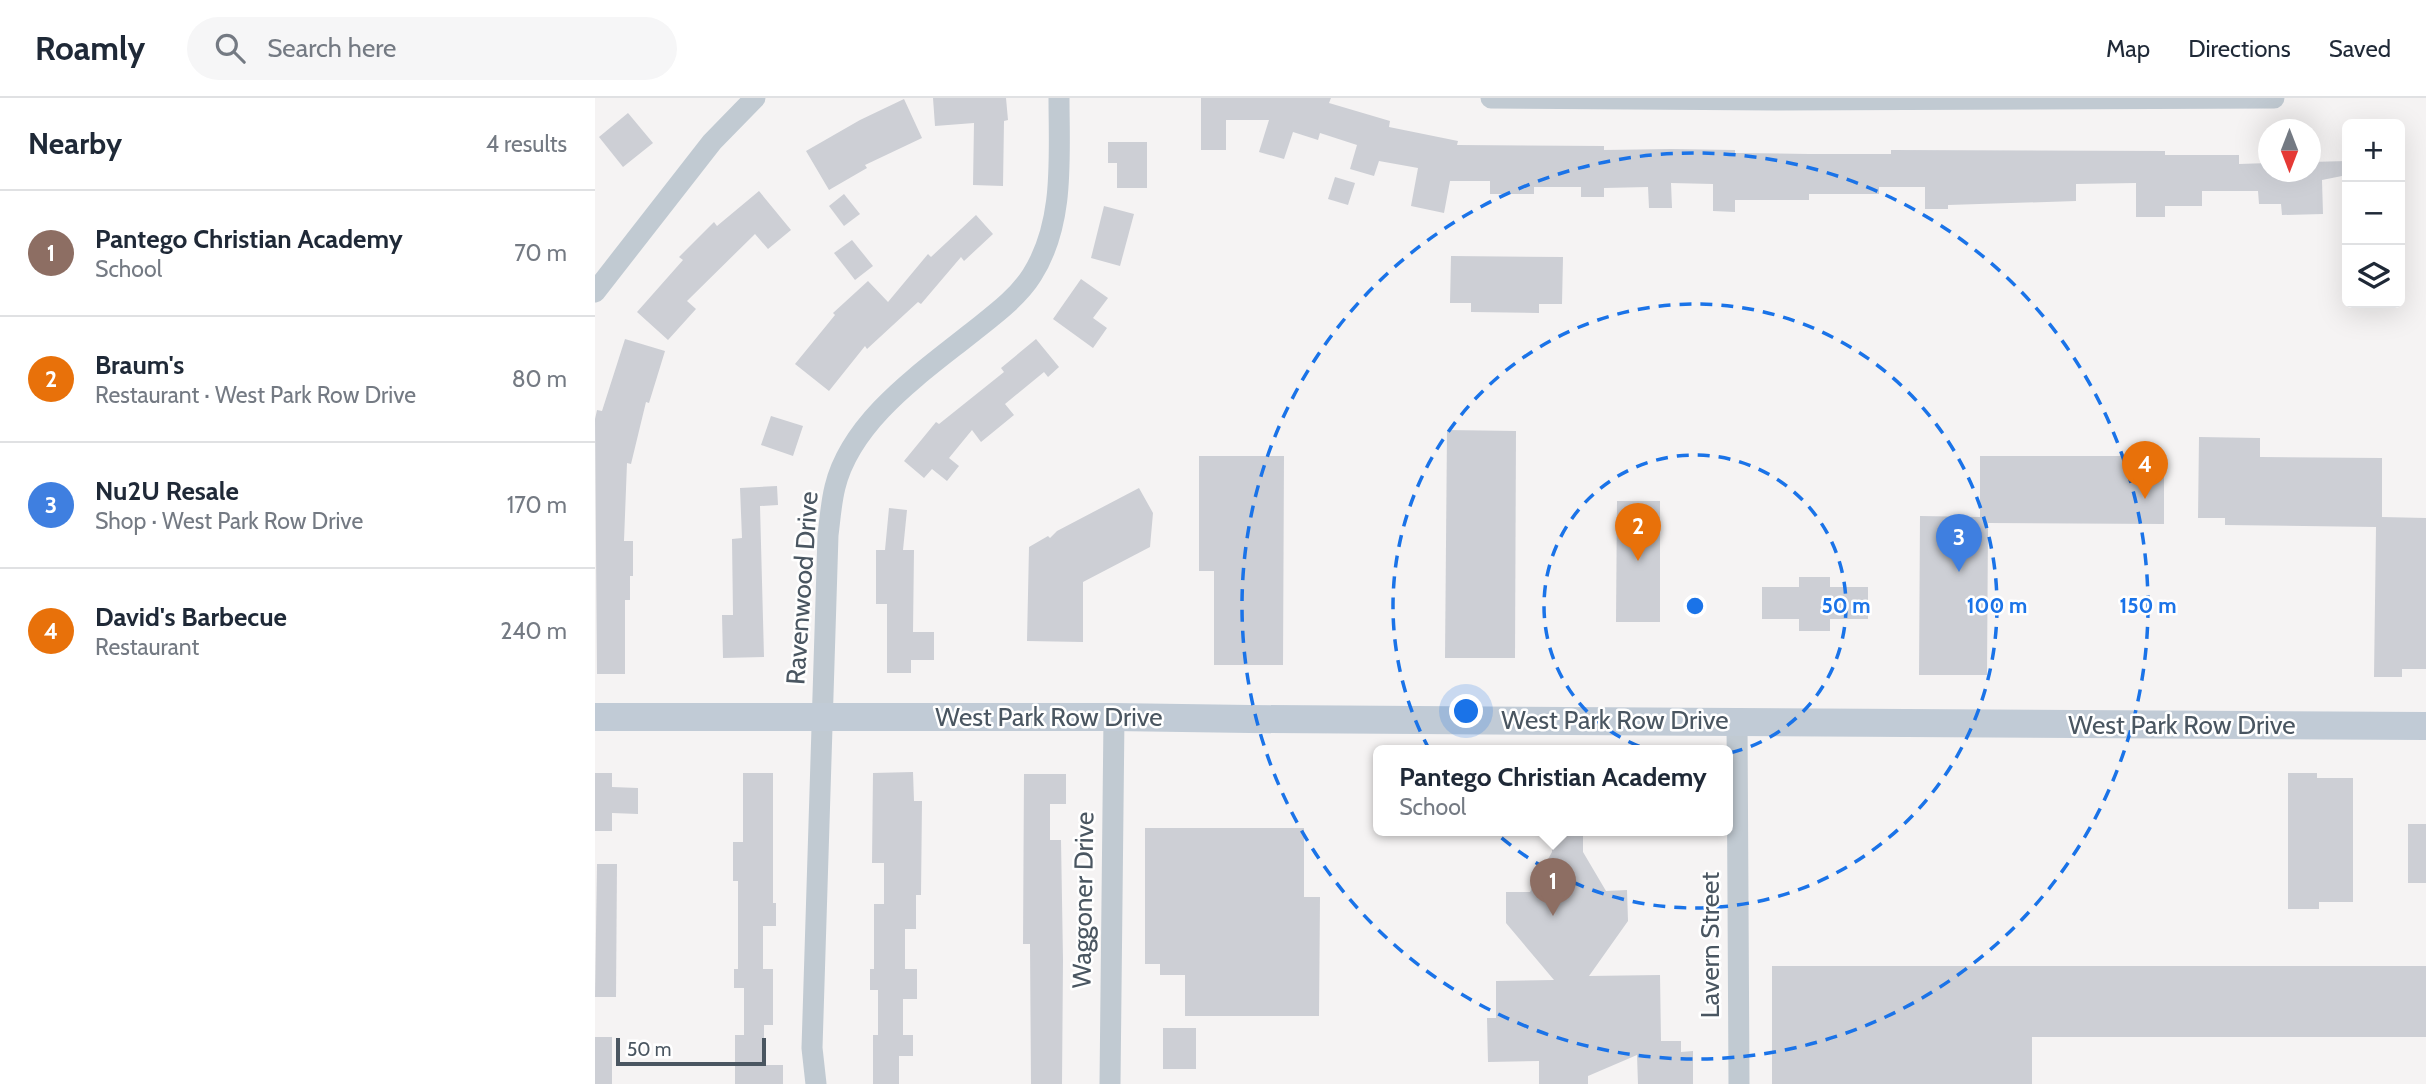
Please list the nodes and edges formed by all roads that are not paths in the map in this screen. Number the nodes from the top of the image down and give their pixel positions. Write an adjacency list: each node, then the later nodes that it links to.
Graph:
1 (755, 98): 5 (street)
2 (1059, 98): 7 (street, Ravenwood Drive)
3 (1491, 98): 4 (street)
4 (2274, 98)
5 (595, 292)
6 (595, 716): 7 (main road, West Park Row Drive)
7 (823, 716): 8 (main road, West Park Row Drive); 11 (street, Ravenwood Drive)
8 (1114, 717): 9 (main road, West Park Row Drive); 12 (street, Waggoner Drive)
9 (1737, 721): 10 (main road, West Park Row Drive); 13 (street, Lavern Street)
10 (2426, 726)
11 (816, 1084)
12 (1109, 1084)
13 (1739, 1084)

